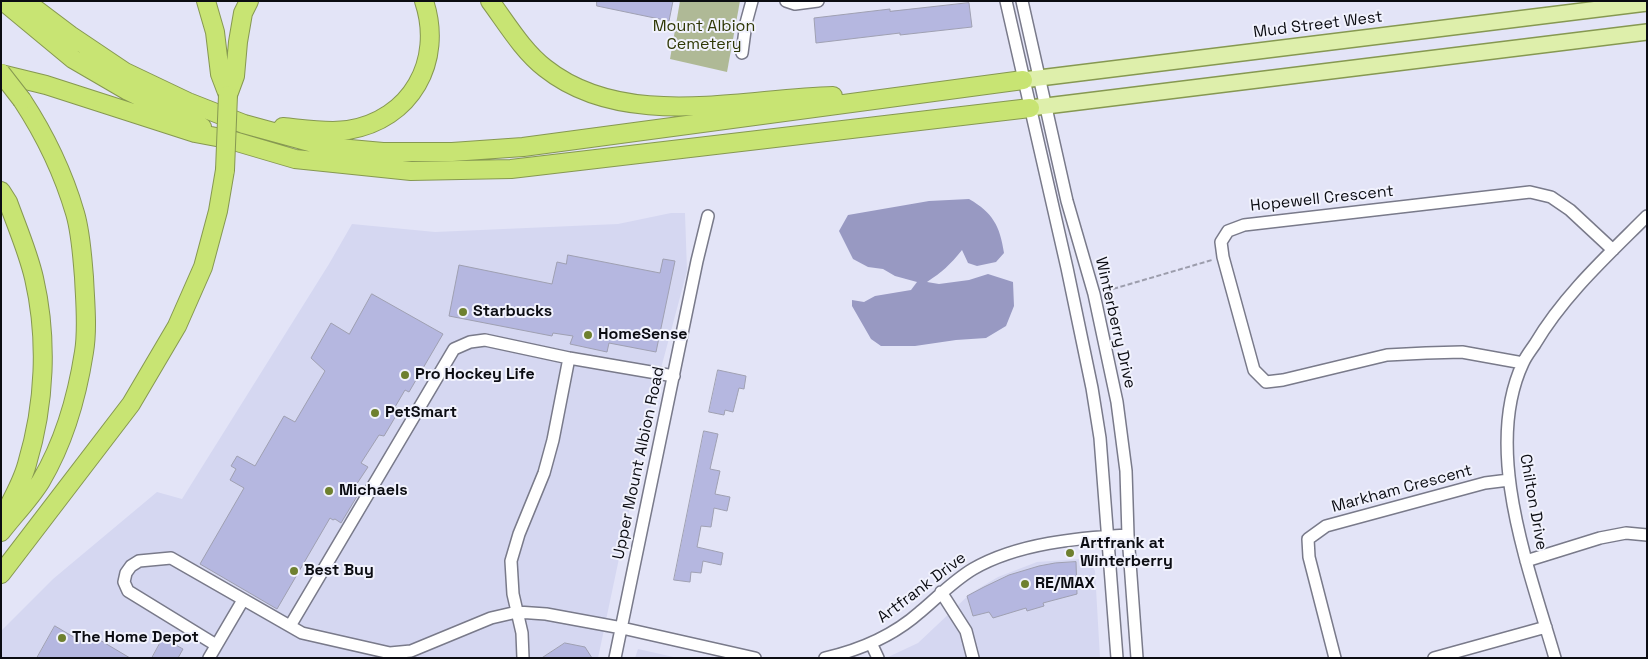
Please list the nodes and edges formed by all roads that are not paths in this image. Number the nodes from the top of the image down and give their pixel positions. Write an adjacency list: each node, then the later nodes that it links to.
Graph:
1 (3, 1): 21 (highway)
2 (25, 1): 20 (highway)
3 (206, 1): 18 (highway)
4 (249, 1): 18 (highway)
5 (424, 1): 20 (highway)
6 (490, 1): 17 (highway)
7 (752, 1): 14 (street)
8 (786, 1): 9 (street)
9 (818, 1)
10 (1006, 1): 16 (street, Winterberry Drive)
11 (1022, 1): 16 (street, Winterberry Drive)
12 (1647, 3): 16 (main road, Mud Street West)
13 (1647, 32): 19 (main road)
14 (742, 53)
15 (1, 73): 21 (highway); 31 (highway, bridge)
16 (1032, 78): 17 (highway); 19 (street, Winterberry Drive); 19 (street, Winterberry Drive)
17 (926, 93): 20 (highway)
18 (228, 96): 36 (highway, bridge)
19 (1038, 107): 21 (highway); 32 (street, Winterberry Drive); 34 (street, Winterberry Drive)
20 (244, 124)
21 (227, 139)
22 (1, 191): 30 (highway)
23 (708, 216): 28 (street, Upper Mount Albion Road)
24 (1647, 216): 25 (street, Chilton Drive)
25 (1613, 250): 27 (street, Chilton Drive); 27 (street, Hopewell Crescent)
26 (569, 358): 28 (street); 39 (street); 40 (street)
27 (1523, 363): 29 (street, Chilton Drive)
28 (674, 376): 42 (street, Upper Mount Albion Road)
29 (1510, 480): 35 (street, Chilton Drive); 55 (street, Markham Crescent)
30 (1, 521)
31 (1, 532)
32 (1128, 535): 34 (street, Artfrank Drive); 54 (street, Winterberry Drive)
33 (1647, 535): 35 (street)
34 (1108, 536): 37 (street, Artfrank Drive); 53 (street, Winterberry Drive)
35 (1526, 560): 41 (street, Chilton Drive)
36 (1, 574)
37 (941, 592): 43 (street, Artfrank Drive); 52 (street)
38 (243, 600): 40 (street); 44 (street); 44 (street)
39 (517, 612): 42 (street); 45 (street); 47 (street)
40 (290, 626): 45 (street)
41 (1546, 626): 56 (street); 57 (street, Chilton Drive)
42 (622, 628): 48 (street, Upper Mount Albion Road); 49 (street)
43 (871, 643): 50 (street, Artfrank Drive); 51 (street)
44 (216, 645): 46 (street)
45 (389, 655)
46 (209, 658)
47 (523, 658)
48 (615, 658)
49 (755, 658)
50 (825, 658)
51 (878, 658)
52 (973, 658)
53 (1117, 658)
54 (1137, 658)
55 (1335, 658)
56 (1434, 658)
57 (1555, 658)

